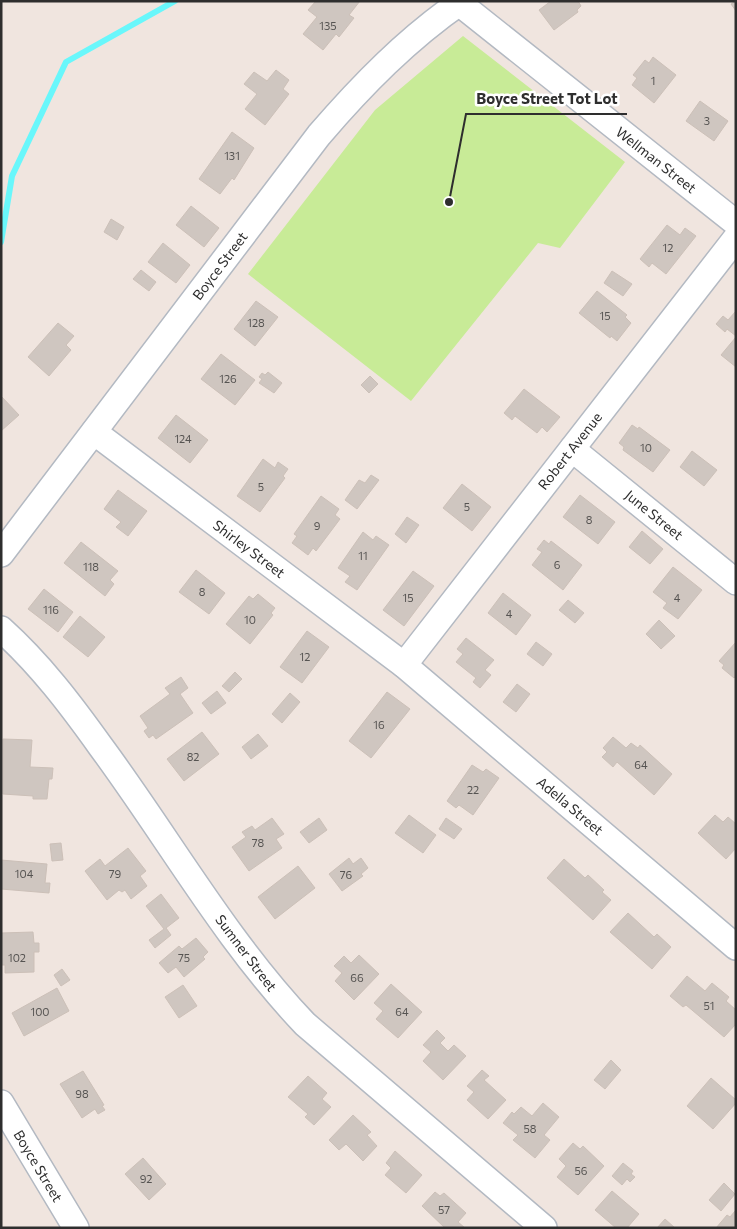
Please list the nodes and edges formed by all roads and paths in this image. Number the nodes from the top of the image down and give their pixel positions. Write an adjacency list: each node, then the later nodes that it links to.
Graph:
1 (461, 2): 2 (street, Wellman Street); 4 (street, Boyce Street)
2 (736, 223)
3 (736, 238): 5 (street, Robert Avenue)
4 (94, 432): 6 (street, Boyce Street); 9 (street, Shirley Street)
5 (572, 449): 7 (street, June Street); 9 (street, Robert Avenue)
6 (1, 554)
7 (736, 582)
8 (1, 629): 13 (street, Sumner Street)
9 (404, 665): 10 (street, Adella Street)
10 (736, 947)
11 (1, 1103): 12 (street, Boyce Street)
12 (76, 1228)
13 (544, 1228)

